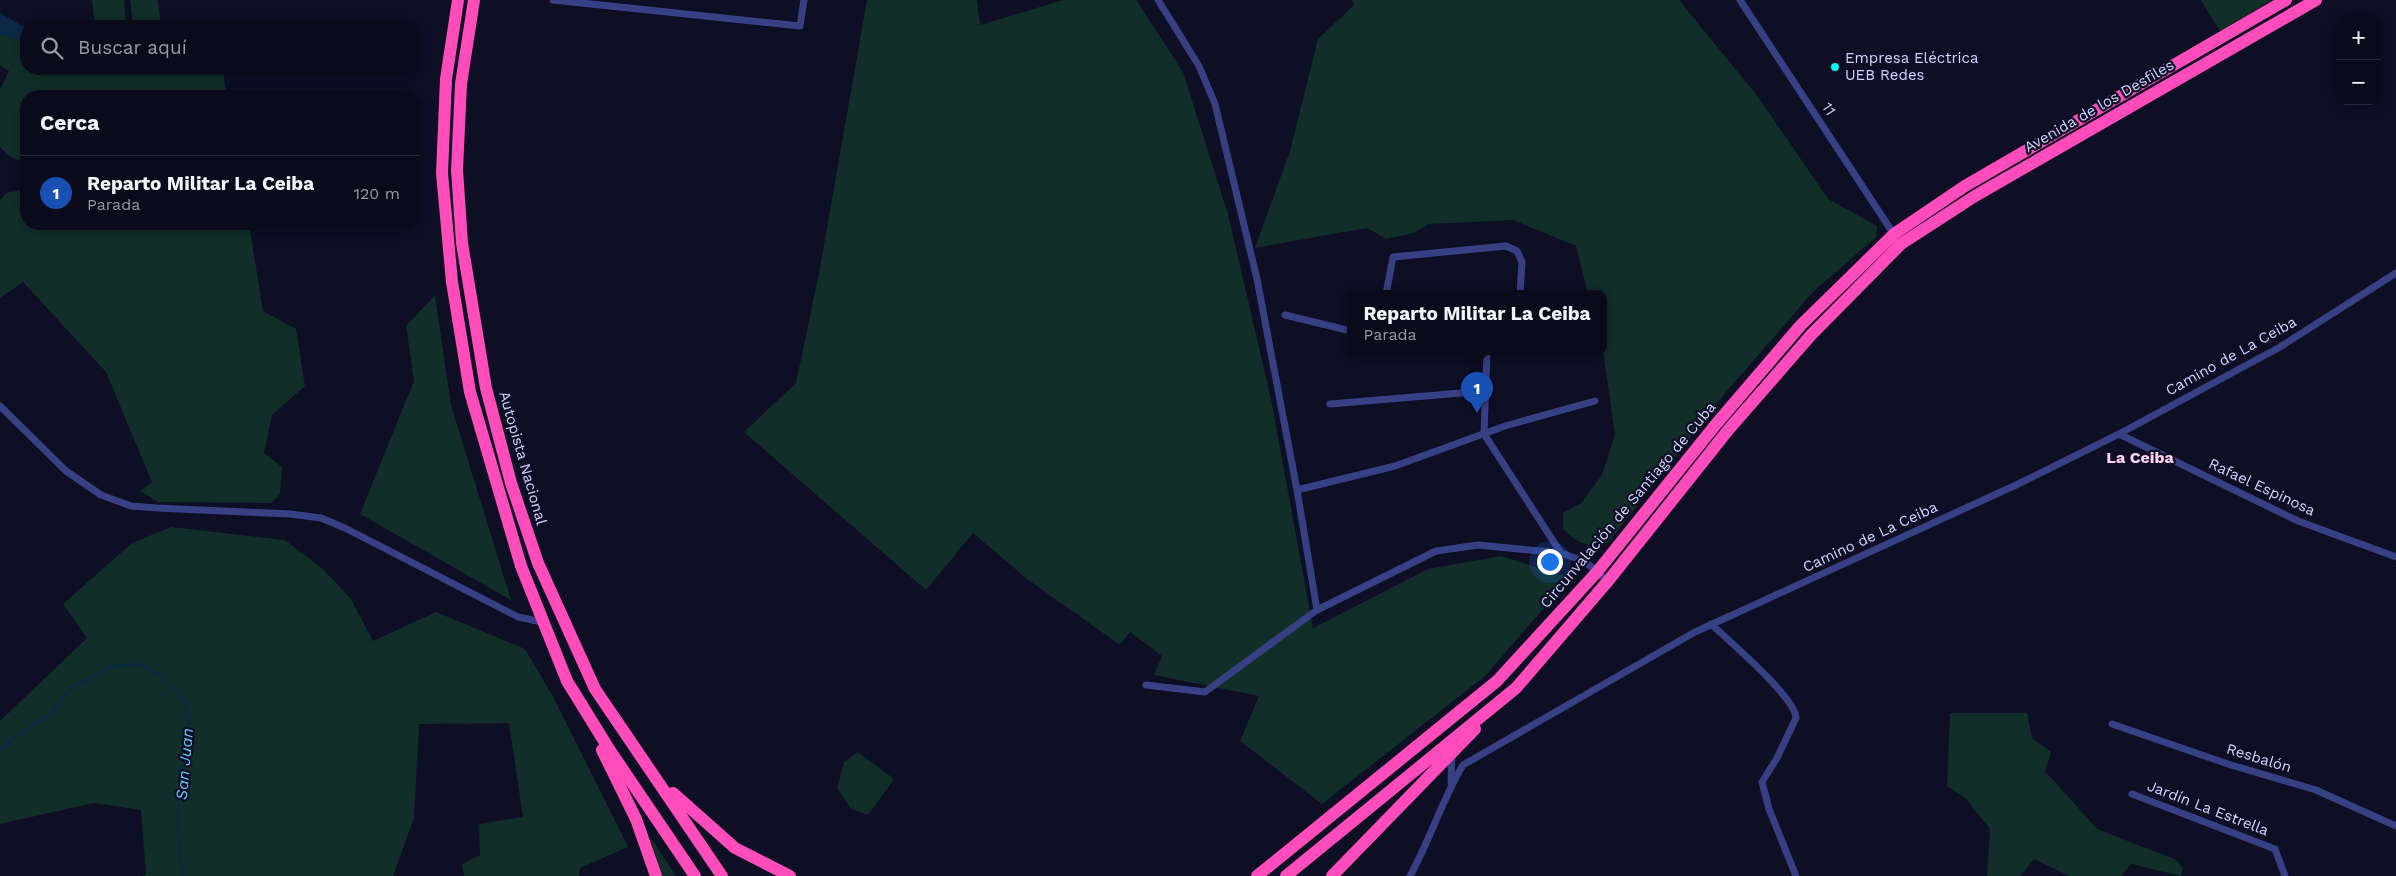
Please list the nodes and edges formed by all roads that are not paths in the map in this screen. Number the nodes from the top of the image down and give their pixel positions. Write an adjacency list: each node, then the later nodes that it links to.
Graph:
1 (458, 0): 30 (highway)
2 (474, 0): 37 (highway, Autopista Nacional)
3 (553, 0): 4 (street)
4 (804, 0)
5 (1158, 0): 24 (street)
6 (1740, 0): 10 (street, 11)
7 (2286, 0): 9 (highway, Avenida de los Desfiles)
8 (2316, 0): 9 (highway, Avenida de los Desfiles)
9 (2090, 122): 10 (highway, Avenida de los Desfiles); 11 (highway, Avenida de los Desfiles)
10 (1894, 234): 11 (street, 11); 27 (highway, Circunvalación de Santiago de Cuba)
11 (1901, 244): 28 (highway, Circunvalación de Santiago de Cuba)
12 (2396, 273): 23 (street, Camino de La Ceiba)
13 (1387, 290): 14 (street)
14 (1520, 290)
15 (1285, 316): 16 (street)
16 (1347, 330)
17 (1487, 355): 18 (street)
18 (1485, 392): 20 (street); 22 (street)
19 (1594, 401): 22 (street)
20 (1330, 404)
21 (0, 406): 30 (street)
22 (1484, 434): 24 (street); 25 (street)
23 (2119, 434): 26 (street, Rafael Espinosa); 31 (street, Camino de La Ceiba)
24 (1298, 490): 29 (street)
25 (1561, 553): 27 (street); 29 (street)
26 (2396, 557)
27 (1597, 572): 28 (street); 45 (highway, Circunvalación de Santiago de Cuba)
28 (1608, 580): 34 (highway, Circunvalación de Santiago de Cuba)
29 (1318, 610): 33 (street)
30 (542, 622): 32 (highway)
31 (1711, 624): 38 (street, Camino de La Ceiba); 49 (street)
32 (567, 681): 41 (highway); 42 (highway)
33 (1146, 685)
34 (1516, 688): 36 (highway); 46 (highway, Circunvalación de Santiago de Cuba)
35 (2112, 724): 40 (street, Resbalón)
36 (1452, 753): 38 (street); 47 (highway)
37 (652, 772): 43 (highway, Autopista Nacional); 44 (highway)
38 (1451, 785): 48 (street, Camino de La Ceiba)
39 (2132, 794): 50 (street, Jardín La Estrella)
40 (2396, 826)
41 (656, 876)
42 (695, 876)
43 (722, 876)
44 (790, 876)
45 (1255, 876)
46 (1286, 876)
47 (1332, 876)
48 (1410, 876)
49 (1796, 876)
50 (2285, 876)

